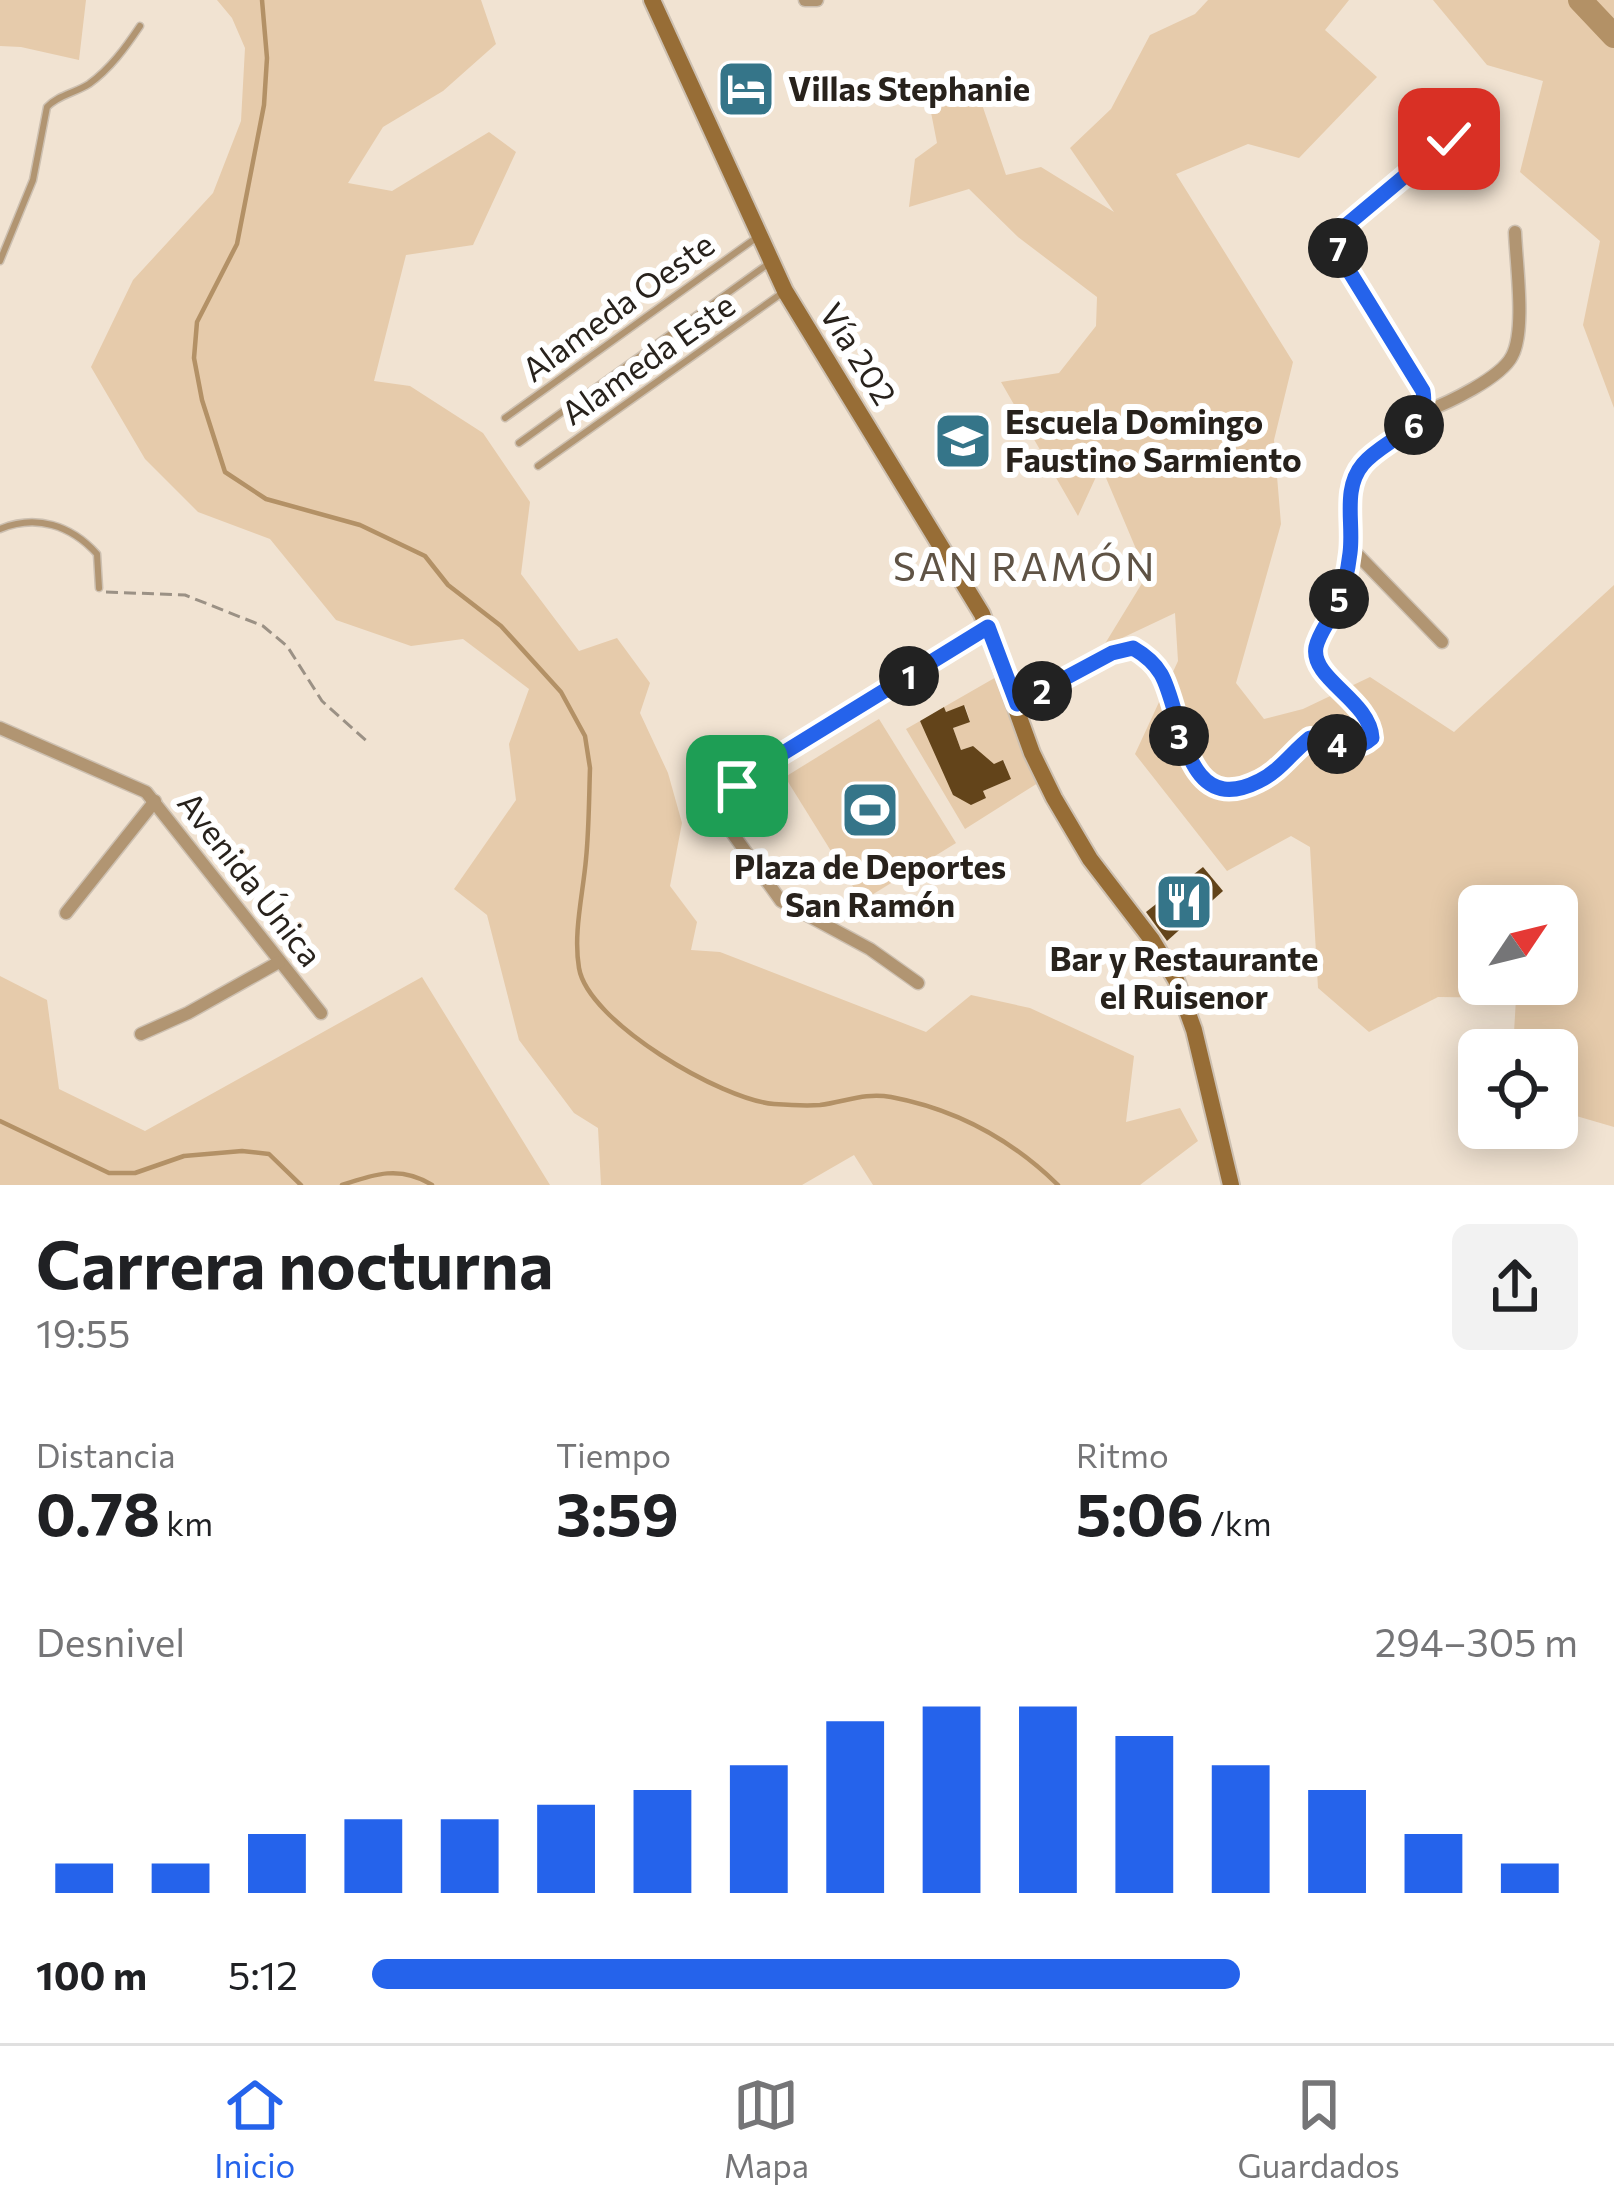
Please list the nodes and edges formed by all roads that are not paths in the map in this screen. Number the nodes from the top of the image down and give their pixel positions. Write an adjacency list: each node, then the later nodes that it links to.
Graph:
1 (652, 0): 7 (main road, Vía 202)
2 (805, 0): 3 (street)
3 (817, 0)
4 (140, 26): 8 (lane)
5 (1449, 139): 11 (street)
6 (1515, 232): 11 (street)
7 (758, 236): 9 (main road, Vía 202); 12 (lane, Alameda Oeste)
8 (0, 261)
9 (771, 262): 10 (main road, Vía 202); 13 (lane)
10 (785, 291): 14 (lane, Alameda Este); 18 (main road, Vía 202)
11 (1424, 412): 16 (street)
12 (505, 418)
13 (519, 443)
14 (538, 466)
15 (0, 530): 17 (lane)
16 (1351, 548): 19 (street); 20 (street)
17 (99, 588)
18 (988, 627): 20 (main road, Vía 202); 25 (street)
19 (1442, 642)
20 (1017, 704): 28 (main road, Vía 202)
21 (0, 728): 22 (street, Avenida Única)
22 (155, 801): 23 (street); 24 (street, Avenida Única)
23 (66, 913)
24 (280, 962): 26 (street, Avenida Única); 27 (street)
25 (918, 983)
26 (321, 1013)
27 (141, 1034)
28 (1231, 1185)

